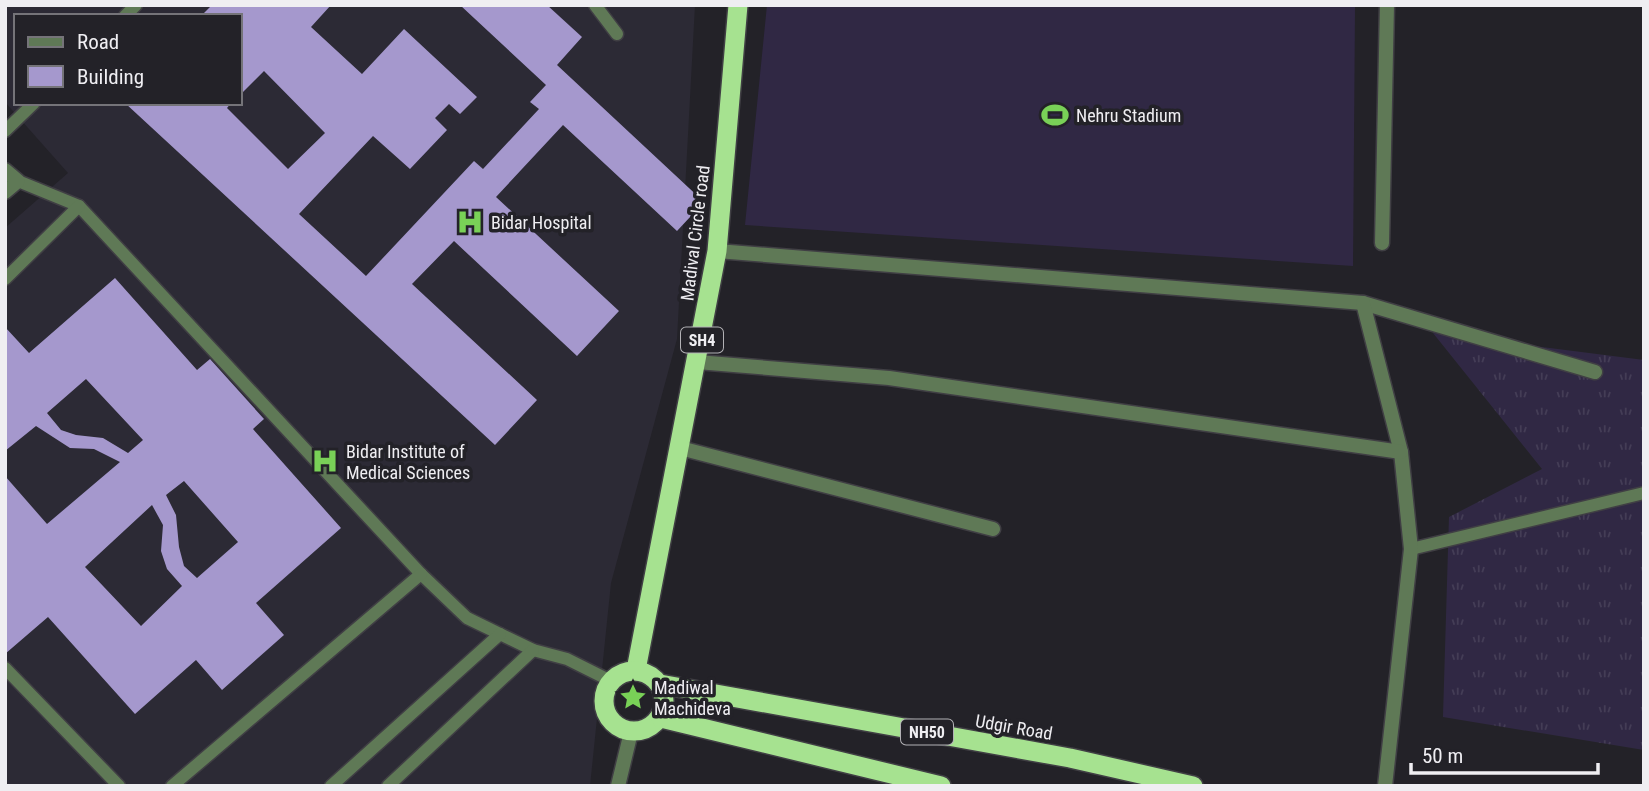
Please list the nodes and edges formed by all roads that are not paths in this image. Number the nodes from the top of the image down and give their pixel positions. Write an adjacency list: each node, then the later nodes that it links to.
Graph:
1 (594, 5): 4 (lane)
2 (738, 5): 12 (highway, Madival Circle road / SH4)
3 (1387, 5): 11 (street)
4 (617, 34)
5 (32, 105): 6 (lane)
6 (5, 131)
7 (5, 170): 8 (street)
8 (18, 181): 9 (street); 10 (lane)
9 (5, 192)
10 (79, 206): 13 (lane); 22 (lane)
11 (1382, 243)
12 (717, 251): 14 (street); 15 (highway, Madival Circle road / SH4)
13 (5, 279)
14 (1363, 303): 16 (street); 18 (street)
15 (697, 362): 17 (highway, Madival Circle road / SH4); 18 (street)
16 (1595, 372)
17 (680, 448): 20 (street); 26 (highway, Madival Circle road / SH4)
18 (1401, 452): 21 (street)
19 (1644, 493): 21 (lane)
20 (993, 529)
21 (1410, 549): 38 (street)
22 (421, 574): 23 (lane); 32 (lane)
23 (500, 634): 24 (lane); 33 (lane)
24 (533, 650): 27 (lane); 34 (lane)
25 (5, 668): 31 (lane)
26 (636, 670): 27 (highway); 28 (highway, NH50)
27 (611, 681): 30 (highway)
28 (660, 684): 29 (highway); 37 (highway, Udgir Road / NH50)
29 (661, 718): 30 (highway); 36 (highway)
30 (631, 732): 35 (street)
31 (119, 786)
32 (172, 786)
33 (331, 786)
34 (388, 786)
35 (618, 786)
36 (942, 786)
37 (1193, 786)
38 (1385, 786)

